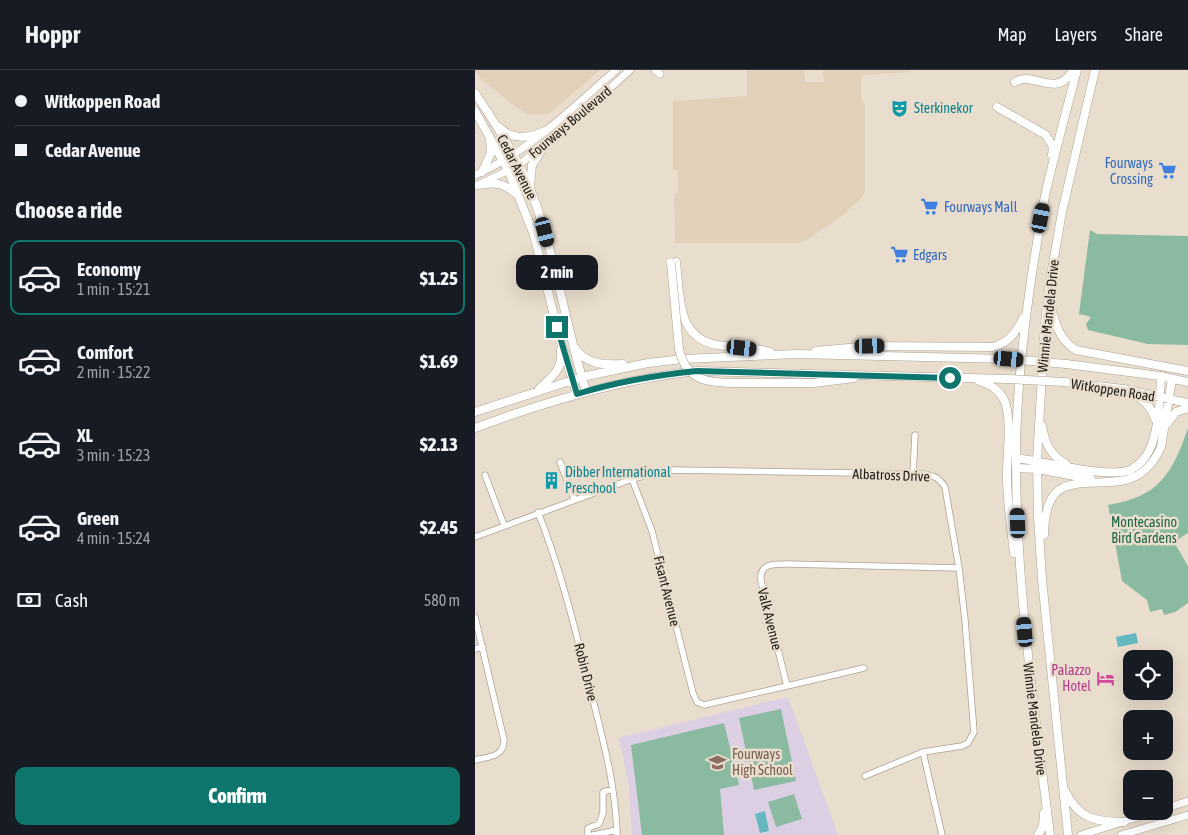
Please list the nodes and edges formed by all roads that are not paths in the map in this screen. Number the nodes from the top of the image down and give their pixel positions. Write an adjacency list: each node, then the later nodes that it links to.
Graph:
1 (616, 70): 11 (street, Fourways Boulevard)
2 (630, 70): 13 (street, Fourways Boulevard)
3 (1073, 70): 6 (main road)
4 (1077, 70): 19 (main road, Winnie Mandela Drive)
5 (1095, 70): 23 (main road, Winnie Mandela Drive)
6 (1015, 82)
7 (475, 93): 10 (main road, Cedar Avenue)
8 (997, 107): 19 (main road)
9 (475, 112): 12 (main road, Cedar Avenue)
10 (494, 122): 11 (main road); 14 (main road, Cedar Avenue)
11 (545, 131): 14 (street, Fourways Boulevard)
12 (490, 137): 15 (main road, Cedar Avenue); 18 (main road)
13 (547, 142): 16 (street, Fourways Boulevard); 21 (main road)
14 (513, 155): 15 (street, Fourways Boulevard); 16 (main road, Cedar Avenue)
15 (503, 161): 17 (main road, Cedar Avenue); 18 (street, Fourways Boulevard)
16 (519, 165): 17 (street, Fourways Boulevard); 21 (main road, Cedar Avenue)
17 (508, 170): 20 (street, Fourways Boulevard); 22 (main road, Cedar Avenue)
18 (478, 174)
19 (1047, 184): 24 (main road, Winnie Mandela Drive)
20 (477, 185): 22 (main road)
21 (533, 195): 26 (main road, Cedar Avenue)
22 (520, 196): 25 (main road, Cedar Avenue)
23 (1048, 295): 30 (main road); 47 (main road, Winnie Mandela Drive)
24 (1027, 310): 28 (main road); 52 (main road, Winnie Mandela Drive)
25 (559, 336): 35 (main road, Cedar Avenue); 39 (main road)
26 (573, 344): 29 (main road); 33 (main road, Cedar Avenue)
27 (781, 354): 28 (main road, Witkoppen Road); 29 (main road, Witkoppen Road); 31 (main road, bridge)
28 (797, 354): 32 (main road, Witkoppen Road, bridge)
29 (648, 363): 33 (main road, Witkoppen Road)
30 (1188, 371)
31 (860, 376): 34 (main road, Witkoppen Road); 40 (main road, Witkoppen Road)
32 (1161, 376): 36 (main road, Witkoppen Road); 42 (main road)
33 (582, 377): 35 (main road, Witkoppen Road); 40 (main road, Cedar Avenue)
34 (950, 378): 38 (main road, Witkoppen Road, bridge); 68 (main road)
35 (573, 379): 39 (main road, Witkoppen Road); 41 (main road, Cedar Avenue)
36 (1172, 379): 37 (main road, Witkoppen Road); 43 (main road)
37 (1188, 382)
38 (1123, 389): 42 (main road, Witkoppen Road); 48 (main road)
39 (538, 390): 46 (main road, Witkoppen Road)
40 (586, 391): 41 (main road, Witkoppen Road)
41 (577, 394): 49 (main road, Witkoppen Road)
42 (1159, 397): 43 (main road, Witkoppen Road); 48 (main road)
43 (1168, 399): 44 (main road, Witkoppen Road); 50 (main road)
44 (1188, 403)
45 (1188, 408): 50 (main road)
46 (475, 412)
47 (1039, 412): 53 (main road, Winnie Mandela Drive); 56 (main road)
48 (1156, 424): 56 (main road)
49 (475, 428)
50 (1165, 429): 61 (main road)
51 (915, 435): 58 (street)
52 (1016, 458): 53 (main road); 55 (main road, Winnie Mandela Drive)
53 (1037, 460): 56 (main road); 57 (main road, Winnie Mandela Drive)
54 (560, 462): 62 (street)
55 (1016, 468): 57 (main road); 68 (main road, Winnie Mandela Drive)
56 (1072, 468)
57 (1037, 469): 61 (main road); 67 (main road, Winnie Mandela Drive)
58 (913, 474): 60 (street, Albatross Drive); 66 (street, Albatross Drive)
59 (485, 475): 64 (street)
60 (632, 479): 62 (street, Albatross Drive); 73 (street, Fisant Avenue)
61 (1103, 481): 67 (main road)
62 (574, 499): 63 (street, Albatross Drive)
63 (538, 512): 64 (street, Albatross Drive); 78 (street, Robin Drive)
64 (504, 525): 65 (street, Albatross Drive)
65 (475, 536)
66 (959, 568): 73 (street, Valk Avenue); 74 (street, Albatross Drive)
67 (1042, 579): 77 (main road, Winnie Mandela Drive)
68 (1020, 581): 79 (main road, Winnie Mandela Drive)
69 (475, 617): 70 (street)
70 (483, 647): 71 (street); 75 (street)
71 (475, 650)
72 (864, 668): 73 (street)
73 (787, 686)
74 (923, 752): 76 (street, Albatross Drive); 86 (street)
75 (475, 760)
76 (865, 776)
77 (1063, 787): 84 (main road); 91 (main road, Winnie Mandela Drive)
78 (612, 789): 85 (street, Robin Drive); 87 (street)
79 (1045, 799): 89 (main road); 90 (main road, Winnie Mandela Drive)
80 (1188, 801): 81 (street)
81 (1173, 806)
82 (1188, 817): 93 (street)
83 (1130, 820): 84 (street)
84 (1124, 822): 92 (street)
85 (617, 832): 88 (street)
86 (942, 834)
87 (589, 835)
88 (593, 835)
89 (1038, 835)
90 (1050, 835)
91 (1068, 835)
92 (1081, 835)
93 (1121, 835)

